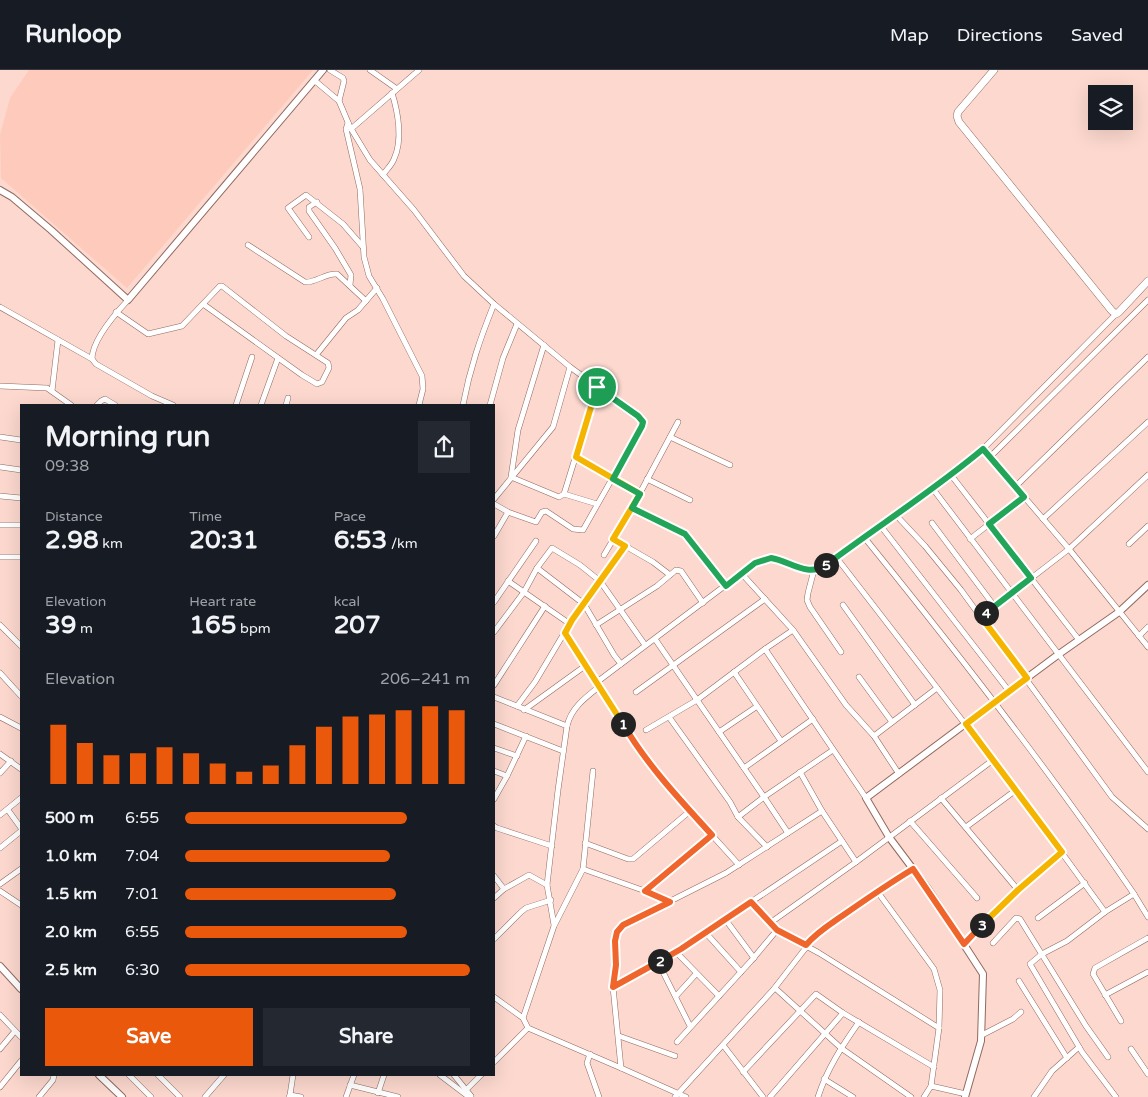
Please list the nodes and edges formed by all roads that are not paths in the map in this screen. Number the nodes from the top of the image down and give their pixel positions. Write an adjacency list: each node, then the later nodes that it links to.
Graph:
1 (323, 70): 6 (street)
2 (330, 70): 8 (street)
3 (370, 70): 7 (street)
4 (419, 70): 7 (street)
5 (994, 70): 27 (main road)
6 (314, 80): 8 (street); 20 (street)
7 (395, 91): 10 (street); 11 (street)
8 (339, 101): 9 (street)
9 (348, 123): 10 (street); 16 (street)
10 (351, 129): 11 (street)
11 (383, 175): 24 (street)
12 (0, 190): 20 (street)
13 (317, 202): 14 (street); 16 (street); 18 (street)
14 (309, 237)
15 (248, 245): 18 (street)
16 (364, 248): 19 (street)
17 (1148, 281): 27 (main road)
18 (350, 285): 22 (street)
19 (377, 288): 22 (street); 50 (street)
20 (128, 300): 26 (street)
21 (1148, 300): 40 (street)
22 (366, 301): 31 (street)
23 (203, 304): 26 (street); 31 (street); 34 (street)
24 (494, 304): 28 (street); 51 (street)
25 (0, 307): 29 (street)
26 (116, 312): 35 (street)
27 (1116, 314): 37 (street)
28 (517, 324): 30 (street); 52 (street)
29 (58, 340): 35 (street); 41 (street)
30 (544, 345): 36 (street); 66 (street)
31 (316, 355): 34 (street)
32 (252, 357): 47 (street)
33 (1148, 357): 69 (street)
34 (278, 358): 48 (street)
35 (92, 360): 46 (street)
36 (570, 367): 39 (street); 66 (street)
37 (1051, 380): 40 (street); 58 (street)
38 (0, 386): 41 (street)
39 (597, 387): 59 (street); 67 (street)
40 (1060, 389): 60 (street)
41 (52, 391): 43 (street)
42 (288, 398): 49 (street)
43 (70, 404)
44 (98, 404): 45 (street)
45 (113, 404)
46 (170, 404)
47 (236, 404)
48 (261, 404)
49 (286, 404)
50 (419, 404)
51 (463, 404)
52 (490, 404)
53 (678, 422): 56 (street)
54 (1148, 422): 83 (street)
55 (0, 437): 57 (street)
56 (670, 437): 61 (street); 68 (street)
57 (20, 440)
58 (983, 449): 60 (street); 64 (street)
59 (576, 457): 67 (street); 71 (street)
60 (990, 457): 69 (street)
61 (730, 465)
62 (0, 467): 63 (street)
63 (20, 470)
64 (952, 475): 70 (street); 85 (street)
65 (1148, 475): 97 (street)
66 (511, 477): 71 (street); 76 (street)
67 (613, 479): 72 (street); 78 (street)
68 (647, 480): 72 (street); 77 (street)
69 (1015, 487): 74 (street)
70 (933, 489): 82 (street); 93 (street)
71 (564, 494): 78 (street)
72 (640, 494): 80 (street)
73 (0, 496): 75 (street)
74 (1024, 497): 83 (street); 85 (street)
75 (20, 498)
76 (495, 498)
77 (690, 500)
78 (597, 504): 81 (street)
79 (495, 505): 81 (street)
80 (632, 508): 92 (street); 110 (street)
81 (508, 512): 90 (street)
82 (895, 514): 88 (street); 122 (street)
83 (1043, 519): 97 (street)
84 (932, 523): 119 (street)
85 (989, 524): 93 (street); 106 (street)
86 (0, 525): 87 (street)
87 (20, 525)
88 (880, 525): 91 (street); 149 (street)
89 (1148, 526): 95 (street)
90 (495, 534)
91 (864, 537): 101 (street); 154 (street)
92 (613, 539): 96 (street); 98 (street)
93 (970, 539): 112 (street)
94 (536, 541): 107 (street)
95 (1129, 544)
96 (625, 546): 105 (street); 108 (street)
97 (1069, 549): 106 (street); 121 (street)
98 (604, 555)
99 (20, 556): 100 (street)
100 (0, 557)
101 (836, 557): 103 (street); 148 (street)
102 (537, 568): 108 (street); 111 (street); 116 (street)
103 (814, 570): 104 (street); 137 (street)
104 (742, 574): 110 (street); 113 (street)
105 (670, 575): 115 (street); 120 (street)
106 (1031, 578): 112 (street); 132 (street)
107 (508, 581): 111 (street); 114 (street)
108 (600, 581): 116 (street); 120 (street)
109 (1148, 585): 121 (street)
110 (726, 586): 115 (street)
111 (524, 592): 118 (street); 128 (street)
112 (1012, 594): 119 (street); 138 (street)
113 (766, 599): 127 (street); 140 (street)
114 (495, 600)
115 (703, 603): 131 (street)
116 (584, 604): 124 (street); 125 (street)
117 (843, 605): 155 (street)
118 (545, 606): 124 (street); 146 (street)
119 (995, 607): 122 (street)
120 (621, 610): 125 (street); 134 (street)
121 (1119, 612): 130 (street); 132 (street)
122 (981, 617): 145 (street)
123 (0, 624): 133 (street)
124 (570, 624): 129 (street)
125 (596, 626): 139 (street)
126 (1148, 627): 130 (street)
127 (794, 630): 136 (street); 170 (street)
128 (495, 631)
129 (565, 633): 141 (street); 156 (street)
130 (1138, 636): 135 (street)
131 (654, 639): 134 (street); 140 (street)
132 (1079, 640): 138 (street)
133 (20, 645)
134 (645, 646): 139 (street)
135 (1148, 647)
136 (765, 649): 142 (street); 161 (street)
137 (841, 652)
138 (1059, 654): 145 (street); 184 (street)
139 (621, 664): 147 (street)
140 (673, 665): 150 (street); 153 (street)
141 (585, 666): 147 (street); 158 (street)
142 (734, 672): 153 (street); 157 (street)
143 (0, 673): 151 (street)
144 (859, 677): 162 (street)
145 (1027, 678): 149 (street); 203 (street)
146 (495, 683)
147 (598, 684): 165 (street); 195 (street)
148 (937, 688): 155 (street); 164 (street)
149 (1009, 691): 154 (street)
150 (636, 692)
151 (20, 695)
152 (495, 697): 156 (street)
153 (697, 700): 160 (street); 168 (street)
154 (994, 702): 164 (street); 228 (street)
155 (915, 705): 162 (street)
156 (517, 706): 158 (street)
157 (756, 706): 168 (street); 171 (street)
158 (524, 710): 165 (street)
159 (0, 717): 166 (street)
160 (669, 717): 167 (street); 198 (street)
161 (813, 719): 171 (street); 173 (street)
162 (892, 722): 170 (street)
163 (495, 724): 169 (street)
164 (966, 724): 177 (street); 186 (street)
165 (567, 726): 174 (street)
166 (20, 727)
167 (646, 730)
168 (719, 732): 180 (street)
169 (526, 736): 174 (street); 176 (street)
170 (874, 736): 186 (street)
171 (781, 742): 180 (street)
172 (495, 748): 176 (street)
173 (833, 750): 183 (street); 191 (street)
174 (564, 751): 210 (street)
175 (0, 754): 178 (street)
176 (517, 756): 187 (street)
177 (993, 760): 188 (street); 192 (street)
178 (11, 761): 179 (street); 185 (street)
179 (20, 768)
180 (744, 768): 190 (street)
181 (593, 771): 209 (street)
182 (495, 772): 187 (street)
183 (800, 772): 190 (street); 196 (street)
184 (1148, 772)
185 (0, 773)
186 (899, 774): 191 (street)
187 (507, 776): 189 (street)
188 (1016, 790): 201 (street); 213 (street)
189 (495, 797)
190 (764, 797): 198 (street); 205 (street)
191 (866, 798): 207 (street)
192 (941, 798): 199 (street); 201 (street)
193 (20, 799): 194 (street)
194 (8, 810): 197 (street); 202 (street)
195 (690, 811): 206 (street); 209 (street)
196 (822, 811): 205 (street); 208 (street)
197 (0, 815)
198 (738, 817): 211 (street)
199 (910, 821): 207 (street); 230 (street)
200 (495, 827): 210 (street)
201 (966, 827): 224 (street)
202 (20, 828)
203 (1148, 829)
204 (20, 831): 212 (street)
205 (788, 833): 211 (street)
206 (712, 835): 215 (street); 226 (street)
207 (889, 837): 214 (street); 217 (street)
208 (842, 841): 214 (street); 233 (street)
209 (585, 843): 216 (street)
210 (552, 846): 222 (street)
211 (767, 847): 215 (street)
212 (0, 848)
213 (1062, 852): 220 (street); 224 (street)
214 (856, 862): 239 (street)
215 (740, 865): 232 (street)
216 (583, 869): 226 (street); 240 (street)
217 (913, 869): 227 (street); 246 (street)
218 (20, 870): 221 (street)
219 (495, 877): 223 (street)
220 (1085, 883): 235 (street); 237 (street)
221 (0, 884)
222 (548, 885): 223 (street); 231 (street)
223 (504, 889): 229 (street)
224 (1018, 890): 246 (street)
225 (0, 891): 234 (street)
226 (645, 891): 232 (street)
227 (877, 891): 247 (street); 273 (street)
228 (1134, 894): 235 (street); 236 (street)
229 (495, 897)
230 (978, 898)
231 (551, 900): 240 (street); 243 (street)
232 (670, 902): 257 (street)
233 (751, 902): 238 (street); 239 (street)
234 (20, 904)
235 (1105, 912): 249 (street)
236 (1148, 917)
237 (1038, 918)
238 (725, 919): 242 (street); 250 (street)
239 (770, 923): 241 (street)
240 (554, 926): 268 (street)
241 (777, 930): 247 (street); 250 (street)
242 (705, 932): 248 (street); 253 (street)
243 (495, 938)
244 (1148, 938): 260 (street)
245 (993, 943): 249 (street)
246 (964, 944): 276 (street)
247 (806, 945): 258 (street); 273 (street)
248 (676, 952): 251 (street); 255 (street)
249 (1042, 954): 281 (street); 287 (street)
250 (754, 958): 253 (street)
251 (658, 962): 257 (street); 261 (street)
252 (0, 966): 259 (street)
253 (741, 972): 262 (street)
254 (1148, 972): 260 (street)
255 (696, 974): 261 (street); 262 (street)
256 (1019, 982): 288 (street)
257 (613, 987): 278 (street)
258 (775, 988): 264 (street); 280 (street)
259 (20, 989)
260 (1105, 995): 269 (street)
261 (676, 996): 271 (street)
262 (719, 996): 271 (street)
263 (495, 998): 268 (street)
264 (800, 1011): 266 (street); 275 (street); 293 (street)
265 (1021, 1012): 276 (street)
266 (843, 1013): 270 (street); 275 (street)
267 (0, 1015): 274 (street)
268 (523, 1018): 272 (street)
269 (1121, 1021)
270 (859, 1022): 282 (street); 291 (street)
271 (690, 1026): 279 (street)
272 (528, 1028): 285 (street); 289 (street)
273 (939, 1028): 291 (street)
274 (15, 1031): 277 (street); 283 (street)
275 (824, 1034): 282 (street); 327 (street)
276 (982, 1035): 313 (street)
277 (20, 1036)
278 (619, 1036): 286 (street); 292 (street)
279 (677, 1042)
280 (723, 1045): 293 (street); 312 (street)
281 (1079, 1047): 288 (street); 333 (street)
282 (840, 1048): 306 (street); 330 (street)
283 (0, 1049)
284 (1131, 1049): 294 (street)
285 (590, 1054): 292 (street); 324 (street)
286 (675, 1056)
287 (1108, 1057)
288 (1067, 1058): 332 (street)
289 (495, 1061)
290 (20, 1062): 309 (street)
291 (934, 1067): 308 (street)
292 (621, 1068): 312 (street)
293 (743, 1072): 326 (street)
294 (1148, 1074)
295 (54, 1076): 315 (street)
296 (100, 1076): 316 (street)
297 (130, 1076): 317 (street)
298 (159, 1076): 318 (street)
299 (223, 1076): 319 (street)
300 (293, 1076): 314 (street)
301 (354, 1076): 307 (street)
302 (384, 1076): 311 (street)
303 (441, 1076): 323 (street)
304 (455, 1076): 310 (street)
305 (480, 1076): 310 (street)
306 (824, 1079): 328 (street); 329 (street)
307 (350, 1085): 311 (street); 321 (street)
308 (931, 1086): 313 (street); 331 (street)
309 (0, 1087)
310 (466, 1090): 323 (street)
311 (378, 1093): 322 (street)
312 (676, 1095): 325 (street)
313 (966, 1095)
314 (289, 1096): 320 (street)
315 (38, 1097)
316 (122, 1097)
317 (151, 1097)
318 (180, 1097)
319 (205, 1097)
320 (301, 1097)
321 (346, 1097)
322 (398, 1097)
323 (470, 1097)
324 (599, 1097)
325 (686, 1097)
326 (763, 1097)
327 (770, 1097)
328 (818, 1097)
329 (852, 1097)
330 (911, 1097)
331 (924, 1097)
332 (1034, 1097)
333 (1116, 1097)

